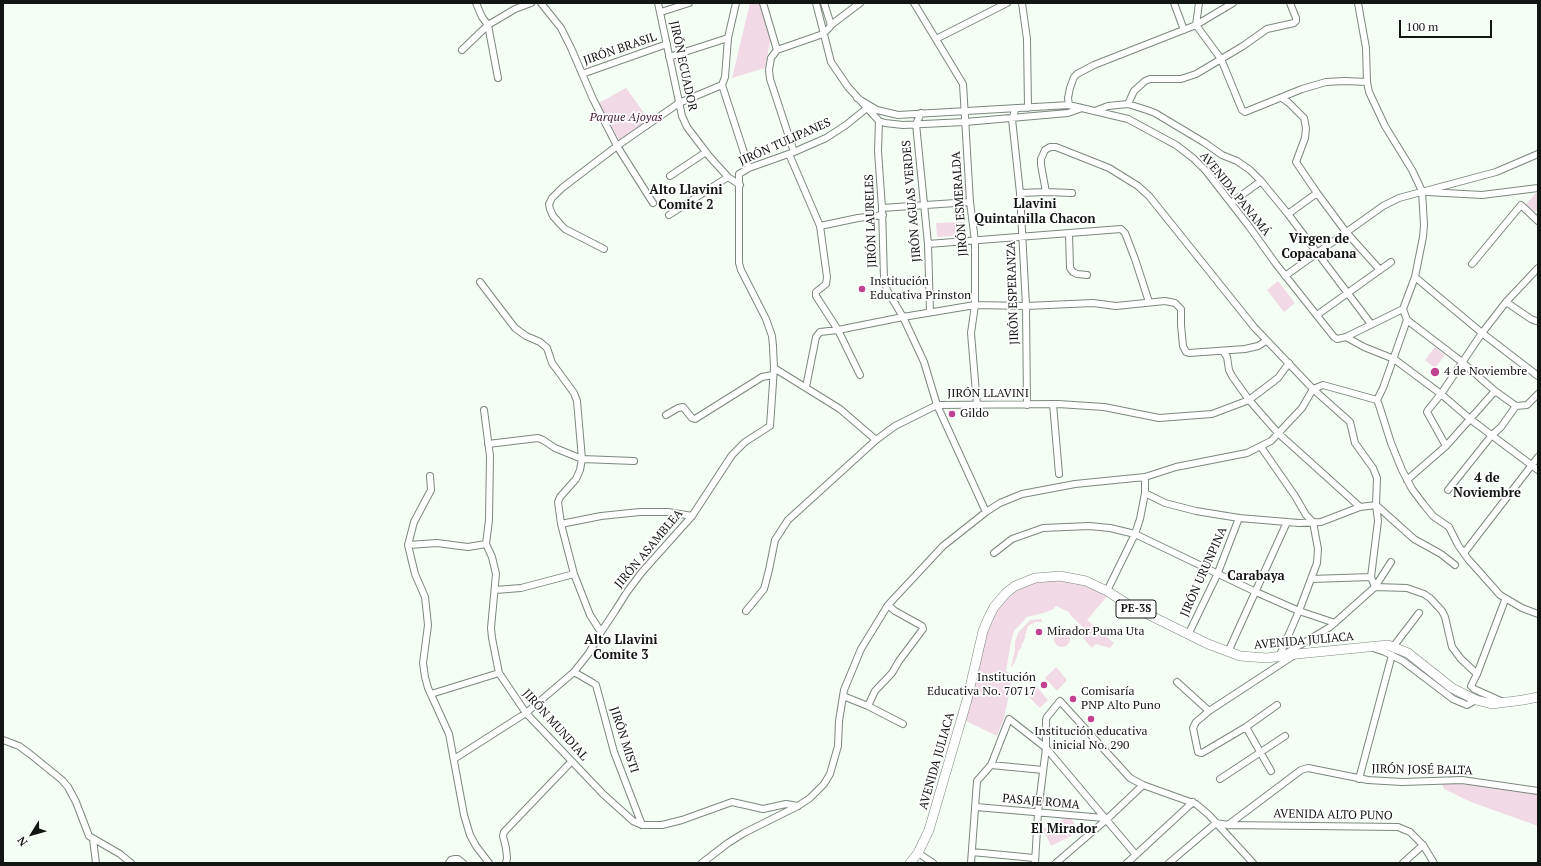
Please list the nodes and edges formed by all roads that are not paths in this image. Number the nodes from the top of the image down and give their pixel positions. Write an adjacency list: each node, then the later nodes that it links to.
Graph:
1 (476, 3): 20 (street)
2 (531, 3): 20 (street)
3 (541, 3): 32 (street)
4 (658, 3): 19 (street, JIRÓN ECUADOR)
5 (689, 3): 19 (street)
6 (736, 3): 25 (street)
7 (763, 3): 29 (street)
8 (816, 3): 24 (street, AVENIDA PANAMÁ)
9 (824, 3): 21 (street)
10 (860, 3): 21 (street)
11 (915, 3): 26 (street, JIRÓN ESMERALDA)
12 (1007, 3): 26 (street)
13 (1022, 3): 43 (street)
14 (1174, 3): 23 (street)
15 (1199, 3): 22 (street)
16 (1233, 3): 22 (street)
17 (1290, 3): 31 (street)
18 (1358, 3): 34 (street)
19 (660, 12): 27 (street, JIRÓN ECUADOR)
20 (488, 25): 28 (street); 33 (street)
21 (831, 25): 24 (street)
22 (1196, 25): 23 (street); 31 (street)
23 (1184, 30): 40 (street)
24 (823, 34): 29 (street); 36 (street, AVENIDA PANAMÁ)
25 (728, 38): 30 (street); 35 (street)
26 (936, 39): 46 (street, JIRÓN ESMERALDA)
27 (667, 44): 30 (street, JIRÓN ECUADOR); 32 (street, JIRÓN BRASIL)
28 (462, 50)
29 (777, 50): 54 (street)
30 (669, 57): 38 (street, JIRÓN ECUADOR)
31 (1221, 59): 37 (street); 39 (street)
32 (582, 74): 52 (street)
33 (498, 78)
34 (1367, 82): 37 (street); 62 (street)
35 (722, 85): 38 (street); 56 (street)
36 (857, 98): 41 (street, AVENIDA PANAMÁ); 47 (street, AVENIDA PANAMÁ)
37 (1282, 98): 65 (street)
38 (679, 103): 52 (street); 53 (street, JIRÓN ECUADOR)
39 (1128, 104): 45 (street); 59 (street)
40 (1070, 105): 43 (street, AVENIDA PANAMÁ); 44 (street, AVENIDA PANAMÁ)
41 (867, 108): 49 (street, AVENIDA PANAMÁ); 54 (street, JIRÓN TULIPANES)
42 (1016, 108): 43 (street, AVENIDA PANAMÁ); 46 (street, AVENIDA PANAMÁ); 48 (street, JIRÓN ESPERANZA)
43 (1028, 108)
44 (1082, 108): 45 (street, AVENIDA PANAMÁ); 48 (street, AVENIDA PANAMÁ)
45 (1095, 111): 69 (street, AVENIDA PANAMÁ)
46 (966, 112): 47 (street, AVENIDA PANAMÁ); 50 (street, JIRÓN ESMERALDA)
47 (921, 113): 51 (street, JIRÓN AGUAS VERDES)
48 (1012, 119): 50 (street, AVENIDA PANAMÁ); 66 (street, JIRÓN ESPERANZA)
49 (879, 121): 51 (street, AVENIDA PANAMÁ); 71 (street, JIRÓN LAURELES)
50 (965, 122): 51 (street, AVENIDA PANAMÁ); 67 (street, JIRÓN ESMERALDA)
51 (916, 124): 70 (street, JIRÓN AGUAS VERDES)
52 (617, 146): 68 (street); 81 (street)
53 (706, 152): 57 (street); 58 (street, JIRÓN ECUADOR)
54 (792, 153): 56 (street, JIRÓN TULIPANES); 75 (street)
55 (1538, 154): 62 (street)
56 (750, 168): 60 (street, JIRÓN TULIPANES)
57 (670, 176)
58 (728, 177): 60 (street, JIRÓN ECUADOR); 73 (street, JIRÓN TULIPANES)
59 (1261, 181): 69 (street); 72 (street)
60 (740, 185): 111 (street)
61 (1538, 188): 62 (street)
62 (1422, 191): 76 (street); 89 (street)
63 (1046, 192): 64 (street); 66 (street); 106 (street)
64 (1072, 193)
65 (1317, 193): 72 (street); 76 (street)
66 (1020, 194): 78 (street, JIRÓN ESPERANZA)
67 (970, 202): 70 (street); 79 (street, JIRÓN ESMERALDA)
68 (652, 203)
69 (1231, 203): 88 (street, AVENIDA PANAMÁ)
70 (925, 204): 71 (street); 80 (street, JIRÓN AGUAS VERDES)
71 (882, 212): 75 (street); 99 (street, JIRÓN LAURELES)
72 (1288, 214): 82 (street)
73 (669, 215)
74 (1538, 221): 84 (street)
75 (820, 226): 103 (street)
76 (1346, 232): 82 (street); 86 (street)
77 (1069, 234): 78 (street); 87 (street); 92 (street)
78 (1022, 237): 79 (street); 95 (street, JIRÓN ESPERANZA)
79 (975, 241): 80 (street); 94 (street, JIRÓN ESMERALDA)
80 (928, 244): 97 (street, JIRÓN AGUAS VERDES)
81 (604, 249)
82 (1318, 253): 88 (street); 91 (street)
83 (1391, 262): 86 (street)
84 (1472, 264)
85 (1538, 268): 93 (street)
86 (1380, 270): 91 (street)
87 (1087, 275)
88 (1285, 276): 98 (street, AVENIDA PANAMÁ)
89 (1414, 277): 96 (street); 104 (street)
90 (480, 282): 136 (street)
91 (1348, 293): 98 (street); 102 (street)
92 (1150, 302): 95 (street); 107 (street)
93 (1506, 302): 101 (street); 104 (street)
94 (975, 305): 95 (street); 97 (street); 123 (street, JIRÓN ESMERALDA)
95 (1026, 306): 124 (street, JIRÓN ESPERANZA)
96 (1403, 309): 100 (street); 102 (street)
97 (930, 312): 99 (street)
98 (1317, 315): 105 (street, AVENIDA PANAMÁ)
99 (903, 316): 103 (street); 122 (street, JIRÓN LAURELES)
100 (1407, 320): 108 (street); 109 (street)
101 (1538, 321)
102 (1372, 324): 105 (street)
103 (838, 330): 112 (street); 114 (street)
104 (1482, 333): 109 (street); 113 (street)
105 (1346, 337): 108 (street)
106 (1266, 341): 107 (street); 110 (street)
107 (1223, 351): 119 (street)
108 (1394, 359): 117 (street); 120 (street)
109 (1462, 362): 116 (street); 117 (street)
110 (1289, 363): 115 (street); 119 (street, JIRÓN LLAVINI)
111 (774, 371): 114 (street); 127 (street); 149 (street, JIRÓN ASAMBLEA)
112 (860, 375)
113 (1538, 376)
114 (806, 387): 131 (street)
115 (1313, 389): 120 (street); 129 (street); 146 (street)
116 (1495, 391): 125 (street); 128 (street)
117 (1441, 394): 128 (street); 133 (street)
118 (1538, 394): 125 (street)
119 (1249, 400): 121 (street, JIRÓN LLAVINI); 129 (street)
120 (1377, 400): 143 (street)
121 (1053, 404): 124 (street, JIRÓN LLAVINI); 140 (street)
122 (937, 405): 123 (street, JIRÓN LLAVINI); 131 (street, JIRÓN LLAVINI); 148 (street, JIRÓN LAURELES)
123 (977, 405): 124 (street, JIRÓN LLAVINI)
124 (1027, 405)
125 (1516, 406): 130 (street)
126 (484, 410): 132 (street, JIRÓN MUNDIAL)
127 (666, 416)
128 (1470, 419): 130 (street); 133 (street)
129 (1278, 433): 134 (street); 147 (street)
130 (1492, 435): 138 (street); 144 (street)
131 (876, 440): 171 (street, JIRÓN LLAVINI)
132 (488, 444): 136 (street); 155 (street, JIRÓN MUNDIAL)
133 (1446, 446): 143 (street)
134 (1261, 447): 142 (street); 152 (street)
135 (1538, 457): 138 (street)
136 (582, 459): 137 (street); 153 (street)
137 (634, 461)
138 (1532, 465): 139 (street); 158 (street)
139 (1538, 470)
140 (1059, 474)
141 (430, 476): 156 (street)
142 (1145, 477): 145 (street); 148 (street)
143 (1407, 480): 158 (street)
144 (1448, 490)
145 (1145, 493): 150 (street); 154 (street)
146 (1376, 505): 147 (street); 160 (street); 163 (street)
147 (1360, 508): 152 (street)
148 (986, 512): 170 (street)
149 (692, 516): 153 (street); 176 (street, JIRÓN ASAMBLEA)
150 (1239, 518): 151 (street); 162 (street, JIRÓN URUNPINA)
151 (1287, 522): 152 (street); 168 (street)
152 (1313, 522): 164 (street)
153 (561, 524): 161 (street)
154 (1135, 534): 157 (street); 162 (street); 167 (street)
155 (486, 544): 156 (street); 166 (street, JIRÓN MUNDIAL)
156 (408, 545): 186 (street)
157 (994, 553)
158 (1464, 553): 169 (street)
159 (1391, 562): 165 (street)
160 (1455, 564)
161 (574, 574): 166 (street); 176 (street)
162 (1217, 575): 168 (street); 177 (street, JIRÓN URUNPINA)
163 (1371, 577): 164 (street); 165 (street)
164 (1311, 579): 172 (street)
165 (1375, 587): 175 (street); 184 (street)
166 (495, 590): 183 (street, JIRÓN MUNDIAL)
167 (1107, 591): 177 (highway, AVENIDA JULIACA / PE-3S); 220 (highway, AVENIDA JULIACA / PE-3S)
168 (1256, 592): 172 (street); 179 (street)
169 (1505, 600): 174 (street); 184 (street)
170 (888, 605): 187 (street); 191 (street)
171 (746, 611)
172 (1299, 611): 175 (street); 181 (street)
173 (1419, 613): 178 (street)
174 (1538, 614)
175 (1335, 623): 181 (street)
176 (601, 632): 182 (street, JIRÓN ASAMBLEA)
177 (1188, 635): 179 (highway, AVENIDA JULIACA / PE-3S)
178 (1392, 651): 180 (highway, AVENIDA JULIACA / PE-3S); 189 (highway, AVENIDA JULIACA / PE-3S); 206 (street)
179 (1228, 652): 181 (highway, AVENIDA JULIACA / PE-3S)
180 (1297, 654): 181 (highway, AVENIDA JULIACA / PE-3S); 192 (street)
181 (1279, 657)
182 (574, 672): 193 (street, JIRÓN ASAMBLEA); 215 (street, JIRÓN MISTI)
183 (499, 673): 186 (street); 193 (street, JIRÓN MUNDIAL)
184 (1477, 674): 189 (street)
185 (1177, 682): 192 (street)
186 (431, 694): 200 (street)
187 (843, 696): 191 (street); 210 (street)
188 (1538, 696): 189 (highway, AVENIDA JULIACA / PE-3S)
189 (1505, 702)
190 (1277, 705): 195 (street)
191 (868, 706): 194 (street)
192 (1209, 711): 195 (street)
193 (526, 713): 200 (street, JIRÓN ASAMBLEA); 201 (street, JIRÓN MUNDIAL)
194 (903, 724)
195 (1246, 727): 199 (street)
196 (1285, 736): 199 (street)
197 (3, 740): 217 (street)
198 (1046, 748): 202 (street); 203 (street); 207 (street); 213 (street)
199 (1261, 753): 204 (street); 205 (street)
200 (454, 759): 227 (street)
201 (571, 762): 215 (street, JIRÓN MUNDIAL); 228 (street)
202 (991, 765): 203 (street); 211 (street)
203 (1043, 770): 212 (street)
204 (1271, 771)
205 (1220, 779)
206 (1360, 779): 208 (street, JIRÓN JOSÉ BALTA); 216 (street, JIRÓN JOSÉ BALTA)
207 (1143, 785): 209 (street); 213 (street)
208 (1538, 791)
209 (1193, 802): 214 (street); 221 (street)
210 (798, 806): 215 (street); 229 (street)
211 (976, 807): 212 (street, PASAJE ROMA); 219 (street)
212 (1038, 812): 213 (street, PASAJE ROMA); 222 (street)
213 (1105, 819): 221 (street); 233 (street)
214 (1216, 823): 216 (street, AVENIDA ALTO PUNO); 235 (street); 236 (street)
215 (642, 825)
216 (1228, 825): 218 (street, AVENIDA ALTO PUNO)
217 (92, 839): 223 (street); 224 (street)
218 (1423, 845): 237 (street); 238 (street, AVENIDA ALTO PUNO)
219 (972, 852): 222 (street); 232 (street)
220 (918, 853): 230 (highway, AVENIDA JULIACA / PE-3S); 231 (street)
221 (1136, 854): 234 (street)
222 (1035, 861)
223 (96, 863)
224 (131, 863)
225 (449, 863): 226 (street)
226 (463, 863)
227 (489, 863)
228 (506, 863)
229 (702, 863)
230 (910, 863)
231 (933, 863)
232 (971, 863)
233 (1056, 863)
234 (1126, 863)
235 (1170, 863)
236 (1253, 863)
237 (1403, 863)
238 (1434, 863)

